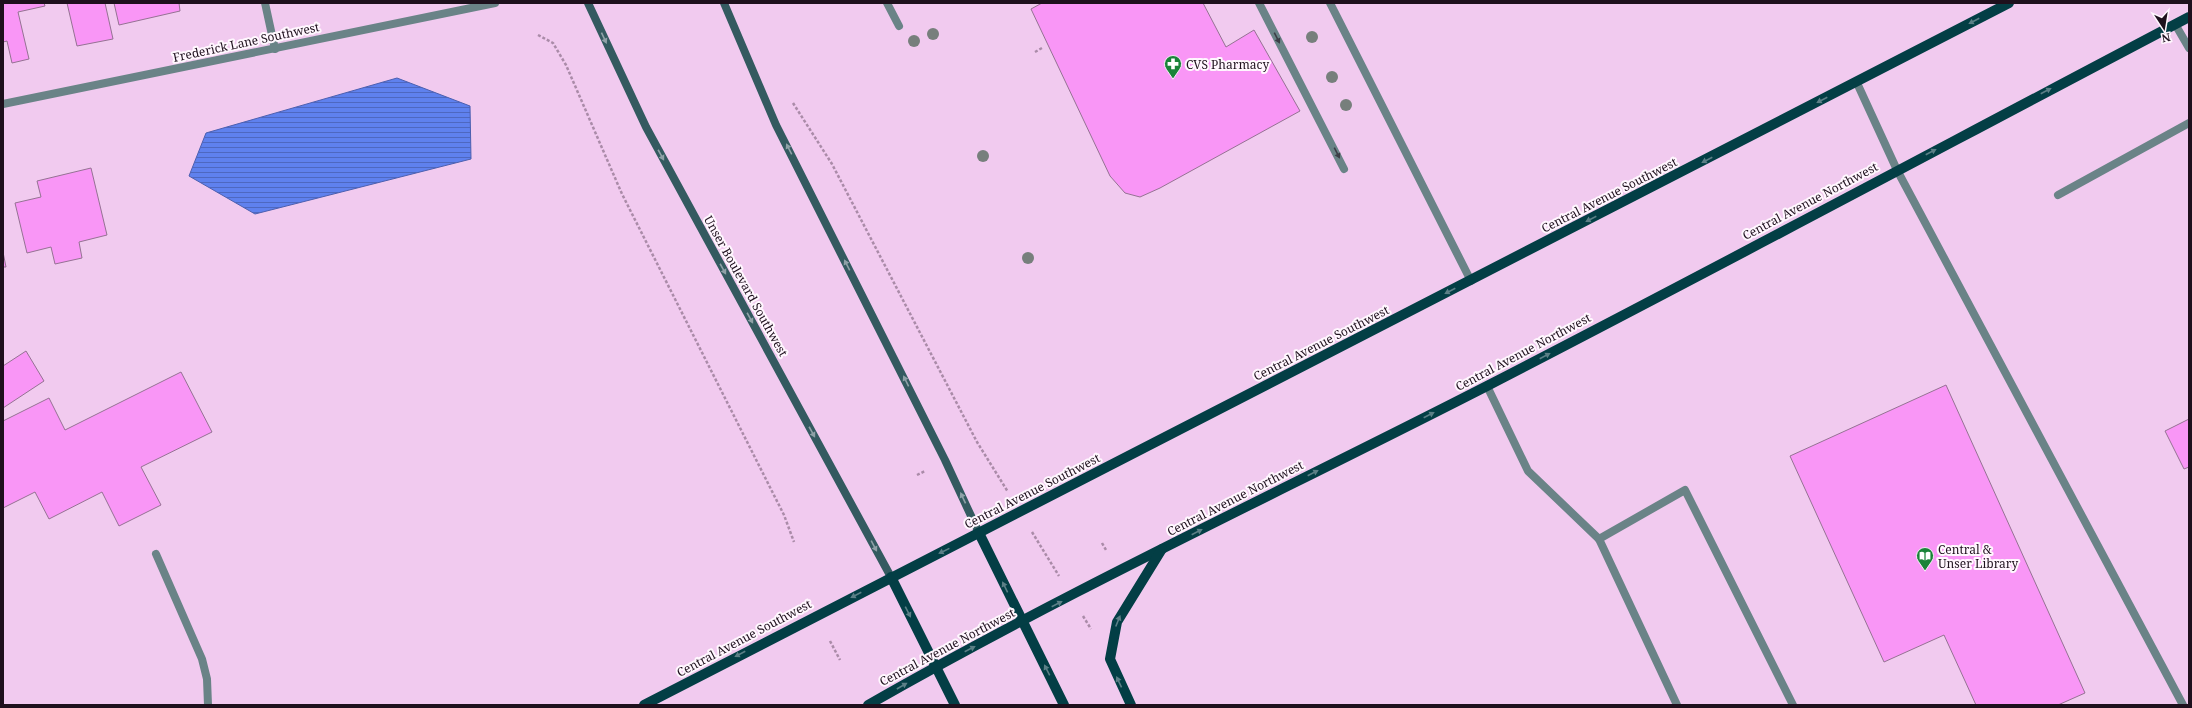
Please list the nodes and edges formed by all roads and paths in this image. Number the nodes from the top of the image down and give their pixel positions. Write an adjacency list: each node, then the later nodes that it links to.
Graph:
1 (265, 3): 15 (street)
2 (495, 3): 15 (street, Frederick Lane Southwest)
3 (588, 3): 36 (main road, Unser Boulevard Southwest, one-way to 36)
4 (724, 3): 29 (main road, one-way to 4)
5 (887, 3): 11 (street)
6 (1259, 3): 21 (street, one-way to 21)
7 (1330, 3): 24 (street)
8 (2009, 3): 17 (main road, Central Avenue Southwest, one-way to 17)
9 (2189, 16): 10 (main road, Central Avenue Northwest)
10 (2175, 24): 14 (street); 22 (main road, Central Avenue Northwest, one-way to 10)
11 (899, 26)
12 (538, 35): 31 (path)
13 (1042, 48): 16 (path)
14 (2189, 48)
15 (275, 49): 19 (street, Frederick Lane Southwest)
16 (1035, 52)
17 (1857, 83): 22 (street); 24 (main road, Central Avenue Southwest, one-way to 24)
18 (789, 97): 28 (path)
19 (3, 104)
20 (2189, 123): 23 (street)
21 (1344, 169)
22 (1897, 170): 25 (main road, Central Avenue Northwest, one-way to 22); 51 (street)
23 (2058, 195)
24 (1471, 280): 28 (main road, Central Avenue Southwest, one-way to 28)
25 (1487, 386): 30 (street); 33 (main road, Central Avenue Northwest, one-way to 25)
26 (928, 470): 27 (path)
27 (917, 475)
28 (1020, 512): 29 (main road, Central Avenue Southwest); 37 (path)
29 (979, 533): 36 (main road, Central Avenue Southwest, one-way to 36); 38 (main road, one-way to 29)
30 (1599, 539): 49 (street); 50 (street)
31 (794, 542)
32 (1102, 543): 34 (path)
33 (1162, 549): 37 (main road, Central Avenue Northwest); 40 (main road, one-way to 33)
34 (1106, 550)
35 (156, 554): 43 (street)
36 (891, 577): 42 (main road, one-way to 42); 44 (main road, Central Avenue Southwest, one-way to 44)
37 (1071, 597): 38 (main road, Central Avenue Northwest, one-way to 37); 40 (path)
38 (1022, 622): 42 (main road, Central Avenue Northwest, one-way to 38); 47 (main road, one-way to 38)
39 (830, 641): 41 (path)
40 (1110, 659): 48 (main road, one-way to 40)
41 (840, 660)
42 (936, 666): 45 (main road, Central Avenue Northwest, one-way to 42); 46 (main road)
43 (208, 705)
44 (644, 705)
45 (868, 705)
46 (955, 705)
47 (1064, 705)
48 (1131, 705)
49 (1677, 705)
50 (1793, 705)
51 (2183, 705)

